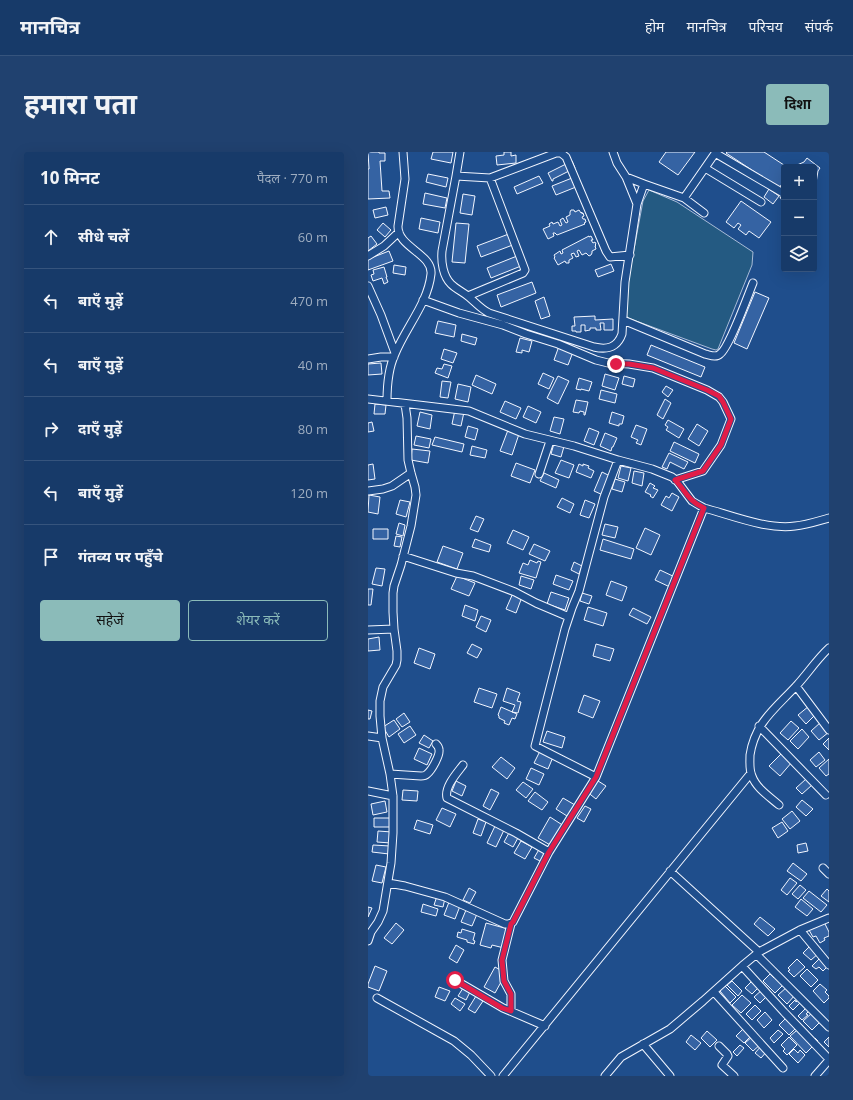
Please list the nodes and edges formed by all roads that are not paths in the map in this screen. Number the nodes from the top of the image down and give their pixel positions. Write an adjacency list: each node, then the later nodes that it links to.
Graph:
1 (403, 152): 16 (street)
2 (460, 152): 7 (street)
3 (556, 152): 9 (street); 17 (street)
4 (613, 152): 8 (street)
5 (716, 152): 6 (street); 11 (street)
6 (705, 168): 12 (street); 13 (street)
7 (456, 176): 9 (street); 21 (street)
8 (626, 177): 10 (street); 14 (street)
9 (490, 178): 21 (street)
10 (644, 184): 12 (street); 14 (street)
11 (781, 192)
12 (684, 198): 15 (street)
13 (761, 202)
14 (638, 204): 17 (street)
15 (704, 213)
16 (399, 232): 18 (street); 22 (street)
17 (630, 255): 23 (street)
18 (368, 256)
19 (753, 283): 23 (street)
20 (368, 286): 24 (street)
21 (468, 296): 23 (street)
22 (423, 300): 24 (street); 33 (street)
23 (623, 320)
24 (394, 355): 25 (street); 27 (street)
25 (368, 359)
26 (368, 400): 27 (street)
27 (387, 402): 28 (street)
28 (405, 404): 29 (street); 31 (street)
29 (550, 440): 30 (street); 32 (street)
30 (618, 460): 33 (street); 38 (street)
31 (411, 473): 34 (street); 37 (street)
32 (539, 474)
33 (675, 480): 35 (street)
34 (368, 491)
35 (704, 508): 36 (street); 51 (street)
36 (829, 518)
37 (403, 556): 38 (street); 39 (street)
38 (569, 617): 51 (street)
39 (394, 629): 40 (street); 46 (street)
40 (368, 630)
41 (829, 648): 42 (street)
42 (796, 686): 43 (street); 44 (street)
43 (759, 726): 49 (street); 53 (street)
44 (828, 726)
45 (368, 736): 46 (street)
46 (382, 738): 50 (street)
47 (436, 744): 50 (street)
48 (463, 764): 56 (street)
49 (750, 773): 55 (street); 58 (street)
50 (390, 774): 54 (street)
51 (596, 777): 56 (street)
52 (368, 791): 54 (street)
53 (826, 795)
54 (393, 796): 60 (street)
55 (779, 805)
56 (549, 852): 62 (street)
57 (823, 868): 59 (street)
58 (670, 872): 65 (street); 72 (street)
59 (829, 874)
60 (388, 883): 62 (street); 64 (street)
61 (829, 918): 63 (street)
62 (511, 924): 71 (street)
63 (800, 930): 65 (street); 66 (street)
64 (368, 941)
65 (758, 954): 67 (street); 73 (street)
66 (829, 965)
67 (742, 966): 69 (street); 76 (street)
68 (455, 980): 71 (street)
69 (714, 992): 74 (street); 77 (street)
70 (377, 998): 78 (street)
71 (511, 1011): 72 (street)
72 (545, 1026): 79 (street)
73 (829, 1027)
74 (643, 1044): 80 (street); 81 (street)
75 (719, 1046): 82 (street)
76 (829, 1060): 83 (street)
77 (783, 1068)
78 (492, 1076)
79 (503, 1076)
80 (605, 1076)
81 (670, 1076)
82 (734, 1076)
83 (815, 1076)

